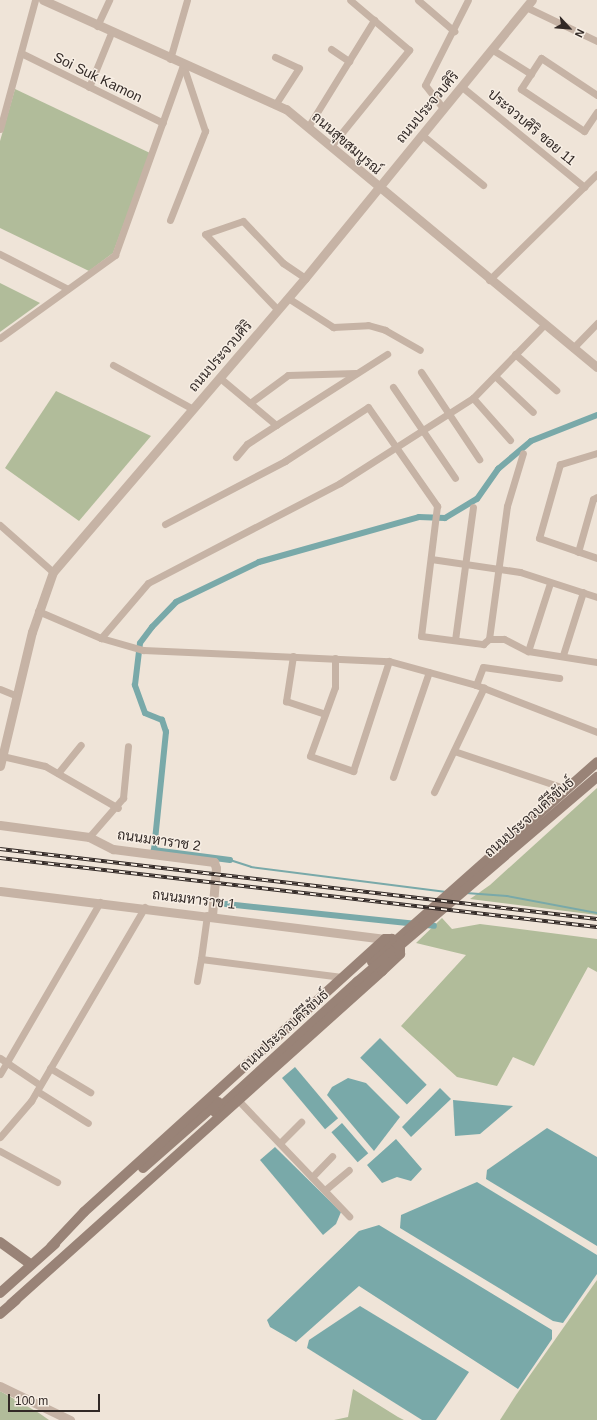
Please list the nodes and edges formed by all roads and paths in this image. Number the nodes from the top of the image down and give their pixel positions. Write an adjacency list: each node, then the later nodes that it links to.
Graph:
1 (35, 0): 17 (street)
2 (43, 0): 11 (street, ถนนสุขสมบูรณ์)
3 (109, 0): 11 (street)
4 (187, 0): 19 (street)
5 (350, 0): 10 (street)
6 (418, 0): 12 (street)
7 (468, 0): 12 (street)
8 (532, 0): 9 (street, ถนนประจวบศิริ)
9 (526, 8): 14 (street); 16 (street, ถนนประจวบศิริ)
10 (374, 20): 20 (street); 34 (street)
11 (97, 26): 13 (street, ถนนสุขสมบูรณ์)
12 (454, 31): 27 (street)
13 (111, 34): 19 (street, ถนนสุขสมบูรณ์); 23 (street)
14 (597, 41)
15 (331, 49): 20 (street)
16 (493, 50): 22 (street); 24 (street, ถนนประจวบศิริ)
17 (21, 53): 23 (street, Soi Suk Kamon); 29 (street)
18 (275, 57): 26 (street)
19 (170, 59): 21 (street, ถนนสุขสมบูรณ์)
20 (349, 61): 31 (street)
21 (183, 65): 26 (street, ถนนสุขสมบูรณ์); 30 (street); 39 (street)
22 (530, 74): 25 (street); 28 (street)
23 (89, 87): 30 (street, Soi Suk Kamon)
24 (462, 87): 27 (street, ถนนประจวบศิริ); 37 (street, ประจวบศิริ ซอย 11)
25 (597, 95)
26 (276, 105): 31 (street, ถนนสุขสมบูรณ์)
27 (443, 108): 33 (street, ถนนประจวบศิริ)
28 (597, 112)
29 (2, 114): 32 (street)
30 (163, 123): 43 (street)
31 (308, 127): 34 (street, ถนนสุขสมบูรณ์)
32 (0, 129)
33 (422, 135): 36 (street); 38 (street, ถนนประจวบศิริ)
34 (331, 146): 38 (street, ถนนสุขสมบูรณ์)
35 (597, 174): 37 (street)
36 (483, 186)
37 (584, 188): 42 (street)
38 (379, 189): 41 (street, ถนนประจวบศิริ); 42 (street, ถนนสุขสมบูรณ์)
39 (170, 220)
40 (0, 254): 43 (street)
41 (305, 278): 44 (street, ถนนประจวบศิริ); 45 (street)
42 (489, 280): 47 (street, ถนนสุขสมบูรณ์)
43 (68, 289): 48 (street)
44 (288, 298): 45 (street, ถนนประจวบศิริ); 50 (street)
45 (278, 310): 58 (street, ถนนประจวบศิริ)
46 (597, 323): 49 (street)
47 (544, 325): 49 (street, ถนนสุขสมบูรณ์); 52 (street)
48 (0, 338)
49 (573, 348): 54 (street, ถนนสุขสมบูรณ์)
50 (420, 350)
51 (387, 354): 56 (street)
52 (515, 354): 57 (street); 60 (street)
53 (112, 365): 63 (street)
54 (597, 367)
55 (421, 372): 65 (street)
56 (357, 373): 62 (street); 66 (street)
57 (495, 376): 61 (street); 64 (street)
58 (220, 378): 62 (street); 63 (street, ถนนประจวบศิริ)
59 (393, 387): 67 (street)
60 (556, 390)
61 (473, 398): 65 (street); 68 (street)
62 (250, 403): 66 (street)
63 (193, 410): 86 (street, ถนนประจวบศิริ)
64 (534, 412)
65 (450, 414): 67 (street); 73 (street)
66 (276, 425): 72 (street)
67 (425, 431): 69 (street); 74 (street)
68 (510, 440)
69 (398, 449): 79 (street); 83 (street); 91 (street)
70 (523, 453): 85 (street)
71 (597, 453): 81 (street)
72 (236, 457)
73 (479, 459)
74 (455, 478)
75 (597, 497): 77 (street)
76 (473, 507): 84 (street)
77 (589, 514): 78 (street); 81 (street)
78 (597, 516)
79 (165, 524)
80 (0, 525): 86 (street)
81 (578, 552): 82 (street)
82 (597, 558)
83 (431, 559): 84 (street); 93 (street)
84 (466, 564): 85 (street); 93 (street)
85 (500, 569): 87 (street); 92 (street)
86 (53, 572): 90 (street, ถนนประจวบศิริ)
87 (550, 583): 88 (street); 94 (street)
88 (583, 592): 89 (street); 95 (street)
89 (597, 597)
90 (38, 611): 91 (street); 105 (street, ถนนประจวบศิริ)
91 (101, 638): 96 (street)
92 (489, 639): 93 (street); 94 (street)
93 (455, 640)
94 (528, 651): 95 (street)
95 (563, 655): 99 (street)
96 (292, 656): 97 (street); 106 (street)
97 (336, 658): 98 (street); 106 (street)
98 (389, 661): 100 (street); 106 (street)
99 (597, 661)
100 (429, 672): 102 (street); 115 (street)
101 (559, 678): 102 (street)
102 (476, 684): 103 (street)
103 (484, 687): 107 (street); 110 (street)
104 (0, 689): 105 (street)
105 (16, 696): 111 (street, ถนนประจวบศิริ)
106 (324, 714)
107 (597, 732)
108 (81, 745): 114 (street)
109 (128, 746): 119 (street)
110 (454, 751): 117 (street); 118 (street)
111 (2, 756): 113 (street, ถนนประจวบศิริ); 114 (street)
112 (597, 762): 117 (main road, ถนนประจวบคีรีขันธ์)
113 (0, 766)
114 (58, 773): 119 (street)
115 (393, 777)
116 (597, 777): 122 (main road, ถนนประจวบคีรีขันธ์)
117 (567, 789): 122 (main road, ถนนประจวบคีรีขันธ์)
118 (434, 792)
119 (118, 808): 121 (street)
120 (0, 824): 121 (street, ถนนมหาราช 2)
121 (89, 837): 126 (street, ถนนมหาราช 2)
122 (489, 864): 129 (main road, ถนนประจวบคีรีขันธ์)
123 (0, 891): 124 (street, ถนนมหาราช 1)
124 (100, 902): 125 (street, ถนนมหาราช 1); 133 (street)
125 (145, 907): 126 (street, ถนนมหาราช 1); 134 (street)
126 (210, 915): 127 (street, ถนนมหาราช 1); 128 (street)
127 (385, 939): 130 (main road); 138 (main road)
128 (201, 959): 130 (street); 131 (street)
129 (363, 974): 151 (main road, ถนนประจวบคีรีขันธ์); 154 (main road, ถนนประจวบคีรีขันธ์)
130 (342, 977): 151 (main road)
131 (197, 981)
132 (0, 1058): 133 (street)
133 (7, 1062): 135 (street); 136 (street)
134 (50, 1068): 136 (street); 137 (street)
135 (0, 1074)
136 (38, 1088): 140 (street); 141 (street)
137 (90, 1092)
138 (238, 1100): 142 (street); 154 (main road)
139 (301, 1122): 142 (street)
140 (88, 1123)
141 (0, 1137)
142 (280, 1143): 146 (street)
143 (0, 1151): 147 (street)
144 (332, 1156): 146 (street)
145 (349, 1170): 148 (street)
146 (312, 1177): 148 (street)
147 (57, 1182)
148 (325, 1190): 149 (street)
149 (349, 1216)
150 (0, 1242): 152 (main road)
151 (51, 1247): 152 (main road, ถนนประจวบคีรีขันธ์)
152 (30, 1264): 153 (main road, ถนนประจวบคีรีขันธ์)
153 (0, 1293)
154 (11, 1304): 155 (main road, ถนนประจวบคีรีขันธ์)
155 (0, 1314)
156 (0, 1386): 157 (street)
157 (70, 1420)

